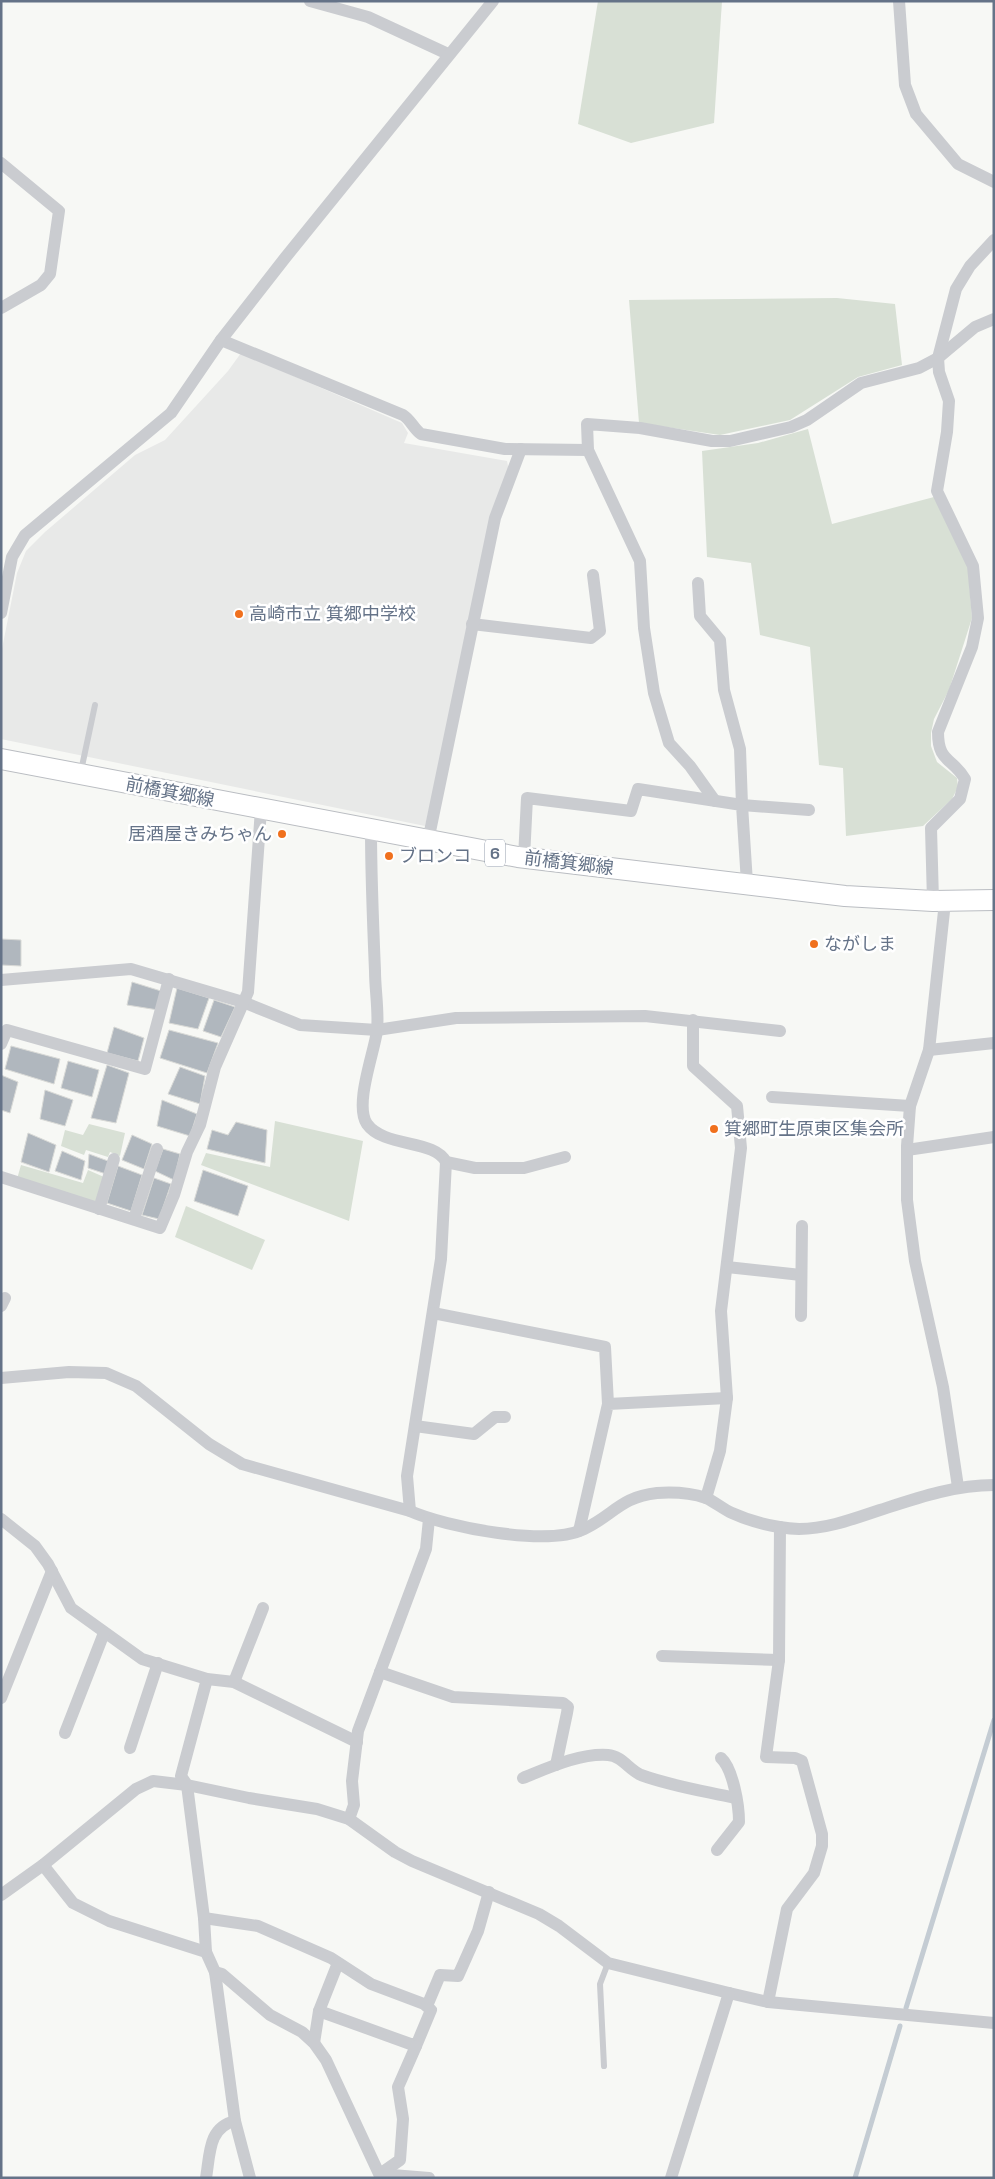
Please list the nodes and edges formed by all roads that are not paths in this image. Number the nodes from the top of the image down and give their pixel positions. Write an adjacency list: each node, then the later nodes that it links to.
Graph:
1 (310, 1): 4 (street)
2 (493, 1): 4 (street)
3 (899, 1): 6 (street)
4 (448, 54): 10 (street)
5 (1, 163): 8 (street)
6 (994, 182)
7 (994, 240): 11 (street)
8 (1, 308)
9 (994, 319): 11 (street)
10 (221, 340): 12 (street); 16 (street)
11 (938, 358): 13 (street); 30 (street)
12 (521, 449): 13 (street); 17 (street)
13 (588, 450): 21 (street)
14 (593, 575): 17 (street)
15 (698, 583): 22 (street)
16 (1, 612)
17 (472, 624): 26 (street)
18 (95, 705): 20 (lane)
19 (1, 759): 20 (main road, 前橋箕郷線 / 6)
20 (80, 775): 23 (main road, 前橋箕郷線 / 6)
21 (715, 801): 22 (street); 27 (street)
22 (742, 806): 24 (street); 28 (street)
23 (261, 809): 25 (main road, 前橋箕郷線 / 6); 33 (street)
24 (808, 810)
25 (371, 830): 26 (main road, 前橋箕郷線 / 6); 35 (street)
26 (428, 841): 27 (main road, 前橋箕郷線 / 6)
27 (524, 858): 28 (main road, 前橋箕郷線 / 6)
28 (747, 884): 30 (main road, 前橋箕郷線 / 6)
29 (994, 900): 30 (main road, 前橋箕郷線 / 6)
30 (939, 902): 39 (street)
31 (169, 979): 32 (street); 33 (street); 37 (street)
32 (1, 980)
33 (243, 1002): 35 (street); 50 (street)
34 (693, 1020): 35 (street); 36 (street); 52 (street)
35 (377, 1030): 47 (street)
36 (780, 1031)
37 (1, 1044)
38 (994, 1044): 39 (street)
39 (930, 1050): 41 (street)
40 (772, 1097): 41 (street)
41 (910, 1106): 44 (street)
42 (994, 1137): 44 (street)
43 (157, 1149): 50 (street)
44 (907, 1150): 62 (street)
45 (565, 1157): 47 (street)
46 (114, 1159): 49 (street)
47 (446, 1162): 54 (street)
48 (1, 1177): 49 (street)
49 (99, 1208): 50 (street)
50 (134, 1220)
51 (802, 1226): 53 (street)
52 (727, 1267): 53 (street); 57 (street)
53 (801, 1276): 55 (street)
54 (433, 1313): 58 (street); 60 (street)
55 (801, 1316)
56 (1, 1378): 64 (street)
57 (726, 1398): 58 (street); 63 (street)
58 (608, 1404): 68 (street)
59 (505, 1417): 60 (street)
60 (415, 1426): 64 (street)
61 (994, 1485): 62 (street)
62 (958, 1487): 67 (street)
63 (706, 1498): 67 (street); 68 (street)
64 (410, 1511): 65 (street)
65 (429, 1519): 68 (street); 75 (street)
66 (1, 1520): 69 (street)
67 (780, 1527): 73 (street)
68 (579, 1531)
69 (52, 1572): 71 (street); 78 (street)
70 (262, 1608): 77 (street)
71 (104, 1633): 74 (street); 79 (street)
72 (662, 1656): 73 (street)
73 (779, 1660): 98 (street)
74 (158, 1663): 76 (street); 81 (street)
75 (380, 1672): 80 (street); 83 (street)
76 (207, 1679): 77 (street); 85 (street)
77 (234, 1682): 80 (street)
78 (1, 1698)
79 (65, 1733)
80 (357, 1742): 87 (street)
81 (130, 1748)
82 (721, 1758): 86 (street)
83 (556, 1765): 84 (street); 86 (street)
84 (523, 1778)
85 (187, 1785): 87 (street); 89 (street); 92 (street)
86 (735, 1798): 88 (street)
87 (349, 1819): 90 (street)
88 (717, 1850)
89 (43, 1865): 91 (street); 93 (street)
90 (489, 1892): 95 (street); 99 (street)
91 (1, 1895)
92 (204, 1918): 93 (street); 94 (street)
93 (206, 1952): 96 (street)
94 (338, 1963): 99 (street); 100 (street)
95 (608, 1963): 97 (street); 104 (lane)
96 (215, 1972): 102 (street); 105 (street)
97 (729, 1993): 98 (street); 110 (street)
98 (768, 2002): 101 (street)
99 (427, 2006): 103 (street)
100 (319, 2011): 102 (street); 103 (street)
101 (994, 2023)
102 (314, 2043): 106 (street)
103 (416, 2046): 106 (street)
104 (604, 2066)
105 (235, 2121): 107 (street); 108 (street)
106 (380, 2176): 109 (street)
107 (206, 2178)
108 (250, 2178)
109 (429, 2178)
110 (671, 2178)

